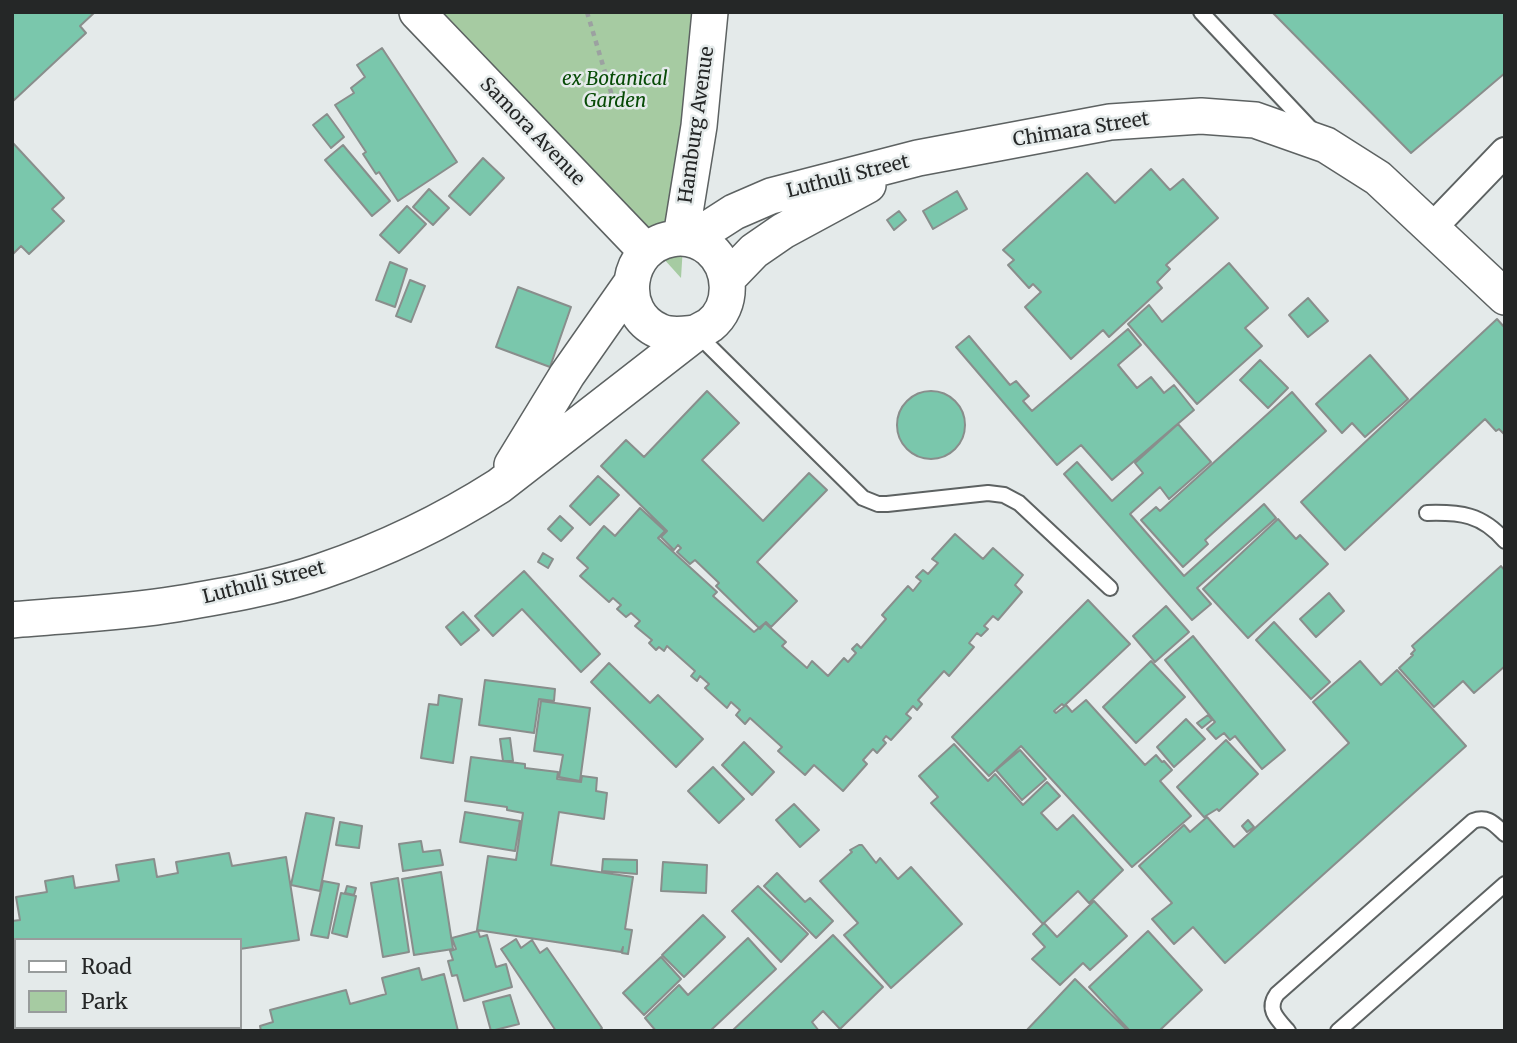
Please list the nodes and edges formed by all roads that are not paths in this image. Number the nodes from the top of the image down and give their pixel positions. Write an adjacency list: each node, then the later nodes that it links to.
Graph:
1 (418, 12): 9 (street, Samora Avenue)
2 (710, 12): 8 (street, Hamburg Avenue)
3 (1201, 12): 4 (lane, Chimara Street)
4 (1326, 145): 6 (street, Chimara Street); 7 (street, Chimara Street)
5 (1505, 152): 7 (street)
6 (918, 158): 8 (street, Luthuli Street); 10 (street, Luthuli Street)
7 (1431, 229): 12 (street, Chimara Street)
8 (686, 238): 9 (street); 10 (street)
9 (646, 251): 11 (street)
10 (727, 279): 13 (street)
11 (630, 285): 13 (street); 14 (street, Luthuli Street)
12 (1505, 297)
13 (696, 333): 14 (street, Luthuli Street); 17 (lane)
14 (499, 486): 18 (street, Luthuli Street)
15 (1427, 513): 16 (lane)
16 (1505, 541)
17 (1110, 588)
18 (12, 621)
19 (1499, 818): 20 (lane); 22 (lane)
20 (1505, 834)
21 (1505, 884): 23 (lane)
22 (1288, 1031)
23 (1338, 1031)

